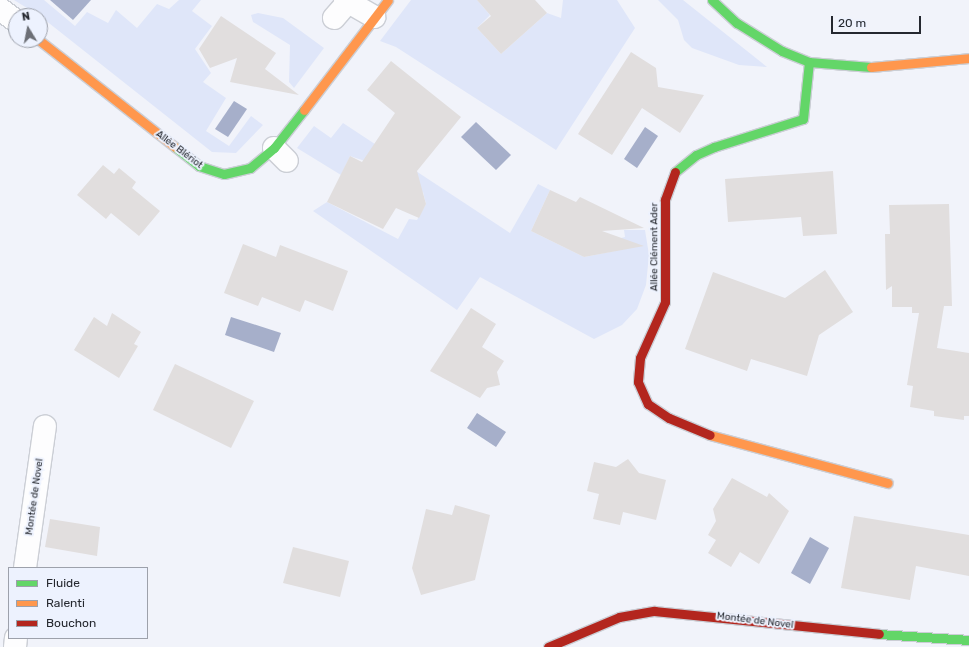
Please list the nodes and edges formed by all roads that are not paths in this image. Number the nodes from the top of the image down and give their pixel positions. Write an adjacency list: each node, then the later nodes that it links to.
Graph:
1 (388, 0): 4 (street, Allée Blériot)
2 (712, 0): 7 (street)
3 (344, 5): 4 (street)
4 (375, 17): 5 (street, Allée Blériot)
5 (48, 47)
6 (969, 58): 7 (street)
7 (809, 62): 9 (street, Allée Clément Ader)
8 (45, 426): 10 (street, Montée de Novel)
9 (888, 483)
10 (26, 567)
11 (969, 640): 12 (street, Montée de Novel)
12 (548, 647)

